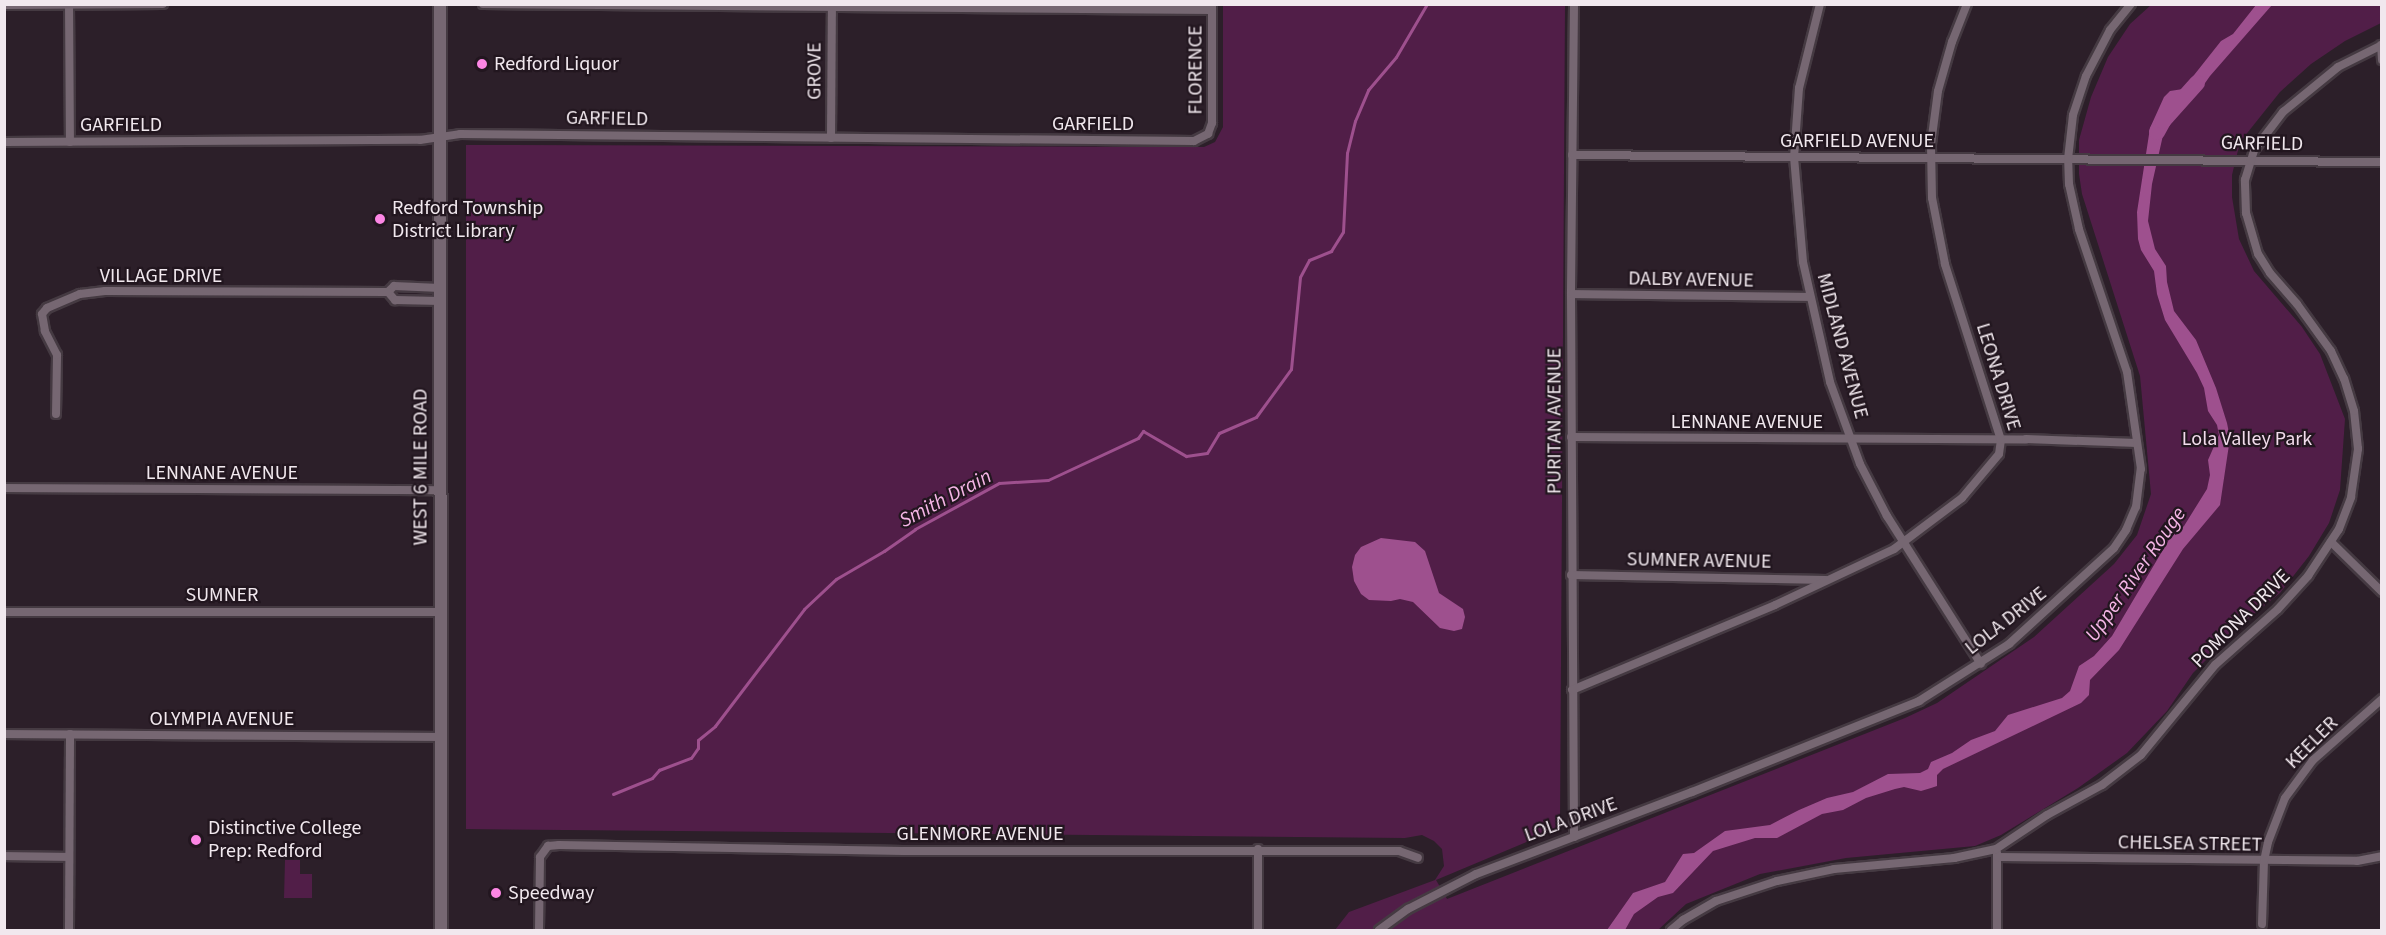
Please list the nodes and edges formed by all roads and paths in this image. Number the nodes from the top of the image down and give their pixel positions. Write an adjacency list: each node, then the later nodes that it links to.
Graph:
1 (163, 4): 9 (street)
2 (440, 4): 15 (main road, WEST 6 MILE ROAD)
3 (483, 4): 10 (street)
4 (1574, 4): 19 (street, PURITAN AVENUE)
5 (1820, 4): 20 (street, MIDLAND AVENUE)
6 (1967, 4): 21 (street, LEONA DRIVE)
7 (2131, 4): 22 (street, LOLA DRIVE)
8 (4, 5): 9 (street)
9 (69, 5): 18 (street)
10 (832, 6): 11 (street); 16 (street, GROVE)
11 (1212, 7): 14 (street, FLORENCE)
12 (2381, 45): 13 (street); 24 (street, POMONA DRIVE)
13 (2382, 60)
14 (1208, 134): 16 (street, GARFIELD)
15 (441, 136): 16 (street, GARFIELD); 18 (street, GARFIELD); 26 (main road, WEST 6 MILE ROAD)
16 (831, 138)
17 (4, 142): 18 (street, GARFIELD)
18 (70, 142)
19 (1572, 155): 20 (street, GARFIELD AVENUE); 28 (street, PURITAN AVENUE)
20 (1794, 157): 21 (street, GARFIELD AVENUE); 29 (street, MIDLAND AVENUE)
21 (1931, 158): 22 (street, GARFIELD AVENUE); 34 (street, LEONA DRIVE)
22 (2068, 159): 23 (street, GARFIELD AVENUE); 35 (street, LOLA DRIVE)
23 (2141, 160): 24 (street, GARFIELD)
24 (2250, 160): 25 (street, GARFIELD); 38 (street, POMONA DRIVE)
25 (2382, 162)
26 (440, 288): 27 (street, VILLAGE DRIVE); 30 (main road, WEST 6 MILE ROAD)
27 (388, 292): 30 (street, VILLAGE DRIVE); 31 (street, VILLAGE DRIVE)
28 (1571, 294): 29 (street, DALBY AVENUE); 32 (street, PURITAN AVENUE)
29 (1810, 297): 33 (street, MIDLAND AVENUE)
30 (440, 301): 37 (main road, WEST 6 MILE ROAD)
31 (56, 414)
32 (1571, 437): 33 (street, LENNANE AVENUE); 40 (street, PURITAN AVENUE)
33 (1850, 439): 34 (street, LENNANE AVENUE); 39 (street, MIDLAND AVENUE)
34 (2001, 440): 35 (street, LENNANE AVENUE); 39 (street, LEONA DRIVE)
35 (2137, 443): 45 (street, LOLA DRIVE)
36 (4, 488): 37 (street, LENNANE AVENUE)
37 (440, 490): 44 (main road, WEST 6 MILE ROAD)
38 (2331, 542): 42 (street); 53 (street, POMONA DRIVE)
39 (1903, 544): 41 (street, LEONA DRIVE); 45 (street, MIDLAND AVENUE)
40 (1571, 575): 41 (street, SUMNER AVENUE); 46 (street, PURITAN AVENUE)
41 (1826, 580): 46 (street, LEONA DRIVE)
42 (2380, 589)
43 (4, 612): 44 (street, SUMNER)
44 (440, 612): 50 (main road, WEST 6 MILE ROAD)
45 (1981, 664): 51 (street, LOLA DRIVE)
46 (1572, 690): 51 (street, PURITAN AVENUE)
47 (2382, 699): 58 (street, KEELER)
48 (4, 734): 49 (street, OLYMPIA AVENUE)
49 (70, 734): 50 (street, OLYMPIA AVENUE); 56 (street)
50 (439, 737): 61 (main road, WEST 6 MILE ROAD)
51 (1574, 837): 64 (street, LOLA DRIVE)
52 (1258, 849): 57 (street, GLENMORE AVENUE); 62 (street, GLENMORE AVENUE); 63 (street)
53 (1997, 853): 58 (street, CHELSEA STREET); 65 (street, POMONA DRIVE); 66 (street)
54 (4, 856): 56 (street)
55 (2382, 856): 58 (street, CHELSEA STREET)
56 (69, 857): 60 (street)
57 (1418, 858)
58 (2264, 861): 59 (street, KEELER)
59 (2262, 924)
60 (69, 930)
61 (441, 930)
62 (539, 930)
63 (1258, 930)
64 (1379, 930)
65 (1671, 930)
66 (1997, 930)

